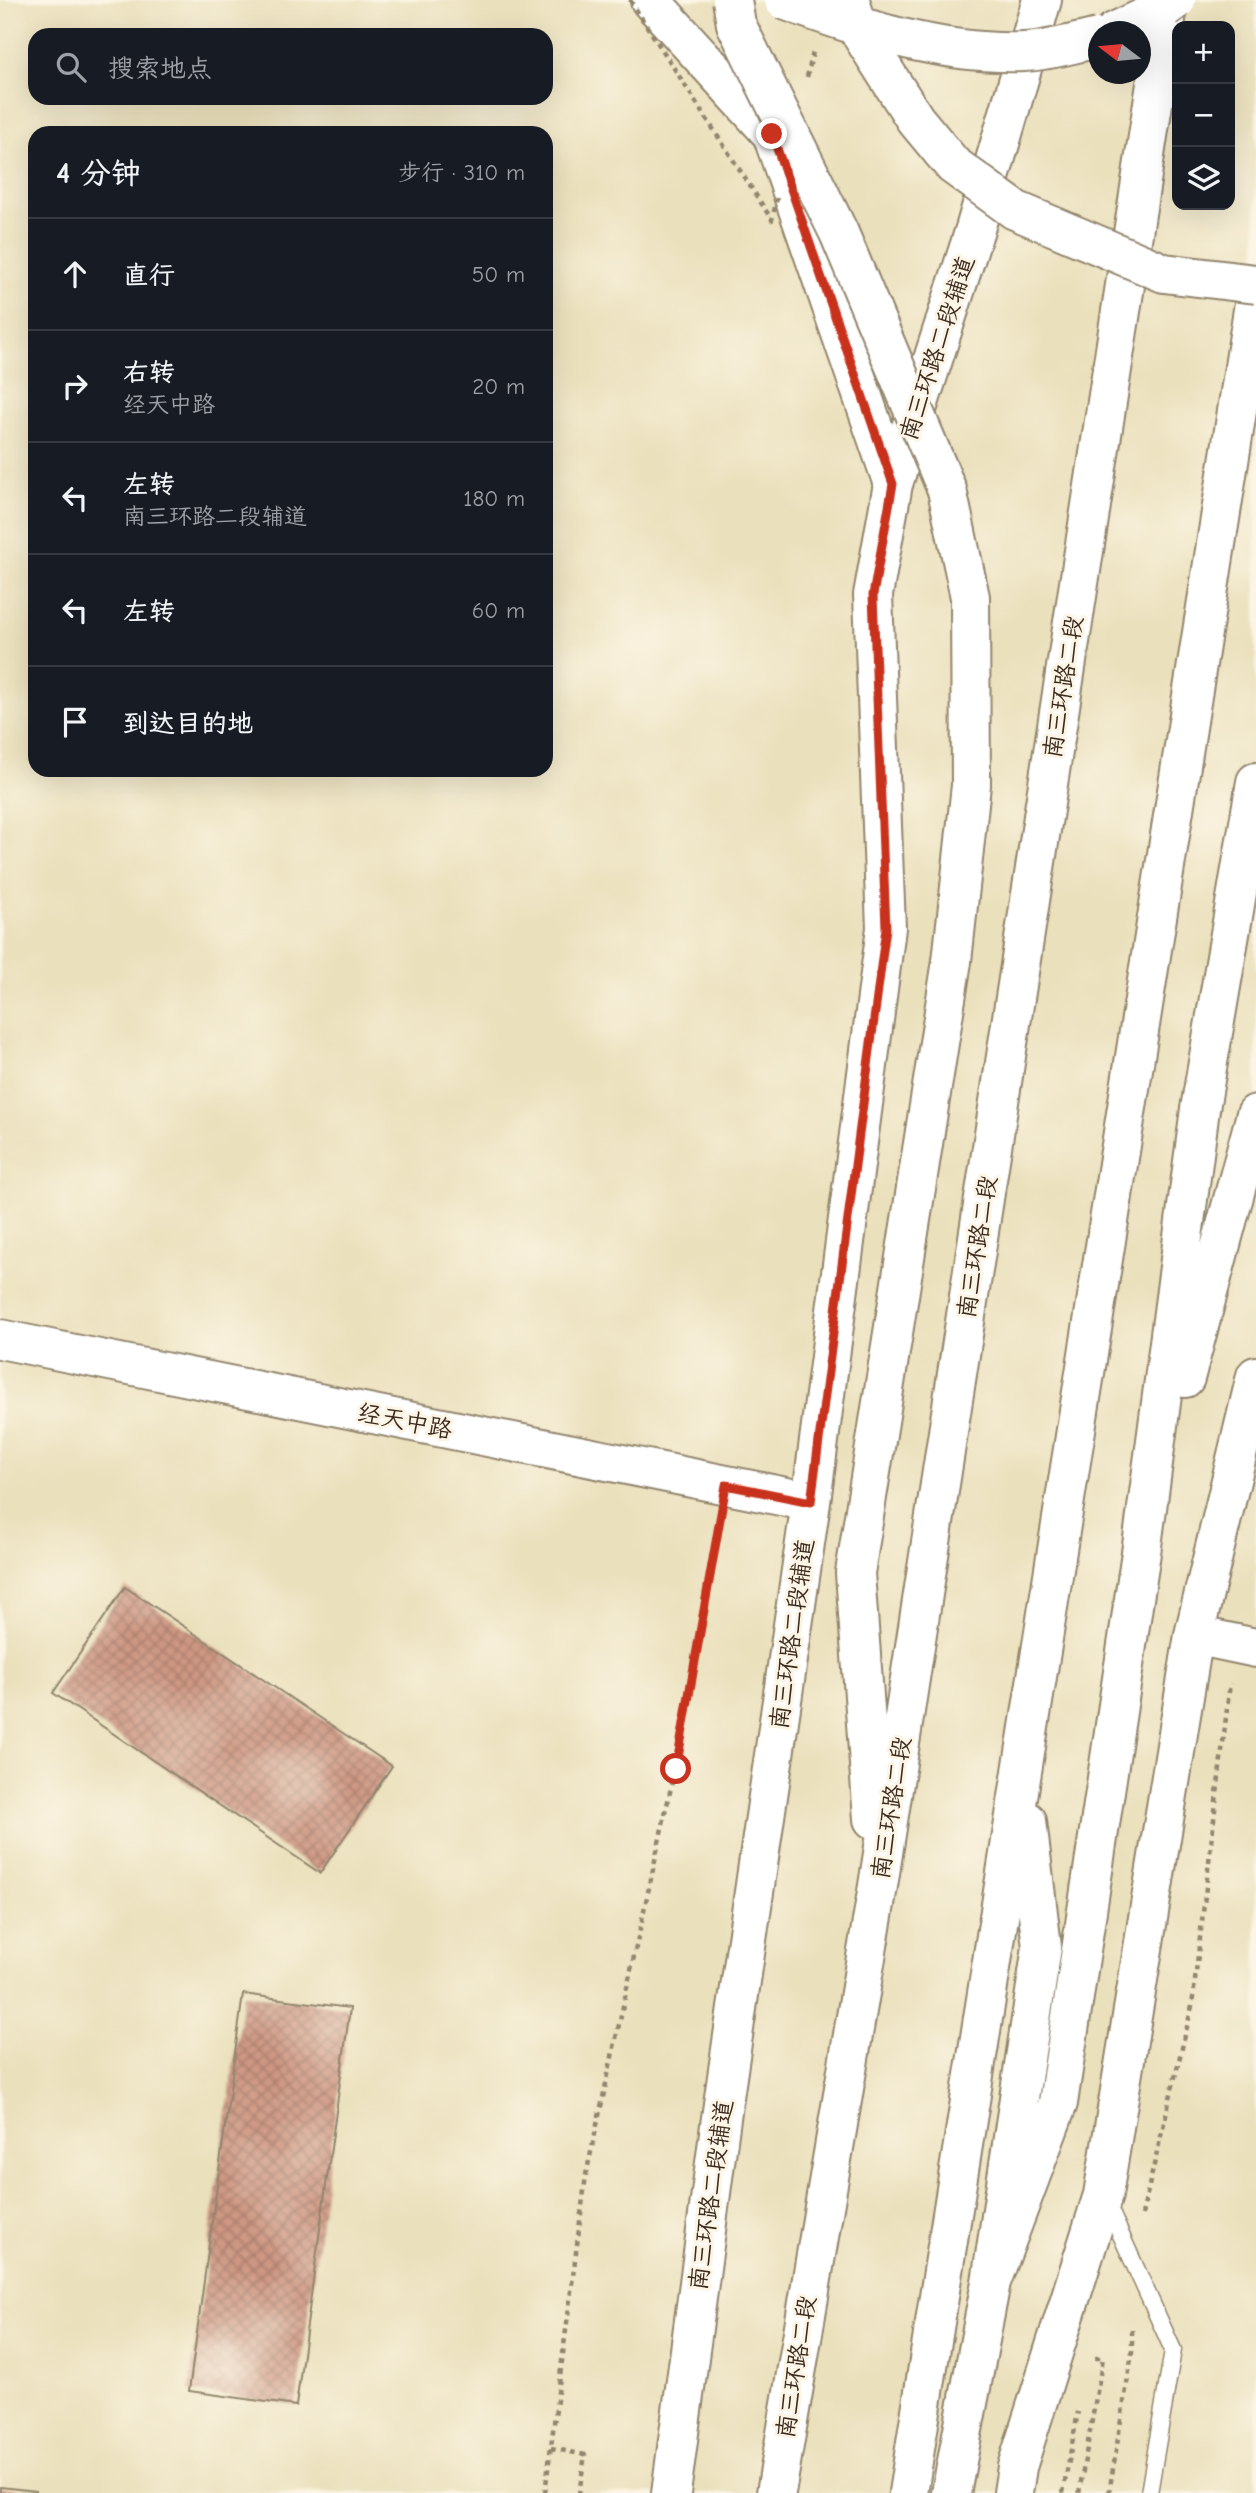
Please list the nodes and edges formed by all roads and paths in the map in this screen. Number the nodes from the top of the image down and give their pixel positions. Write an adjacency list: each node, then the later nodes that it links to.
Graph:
1 (650, 0): 12 (main road)
2 (732, 0): 23 (main road, bridge)
3 (784, 0): 9 (main road, bridge)
4 (850, 0): 10 (main road, bridge)
5 (1042, 0): 12 (main road, 南三环路二段辅道)
6 (1170, 0): 23 (main road, 南三环路二段)
7 (1177, 0): 8 (main road, bridge)
8 (1136, 21)
9 (1088, 40)
10 (1256, 284)
11 (1256, 291): 22 (main road)
12 (893, 484): 18 (main road, 南三环路二段辅道)
13 (1256, 782): 19 (main road)
14 (1256, 1114): 19 (main road)
15 (0, 1339): 17 (main road, 经天中路)
16 (1256, 1376): 20 (main road)
17 (726, 1485): 18 (main road, 经天中路); 30 (path)
18 (811, 1502): 33 (main road, 南三环路二段辅道)
19 (1142, 1546): 26 (main road)
20 (1194, 1635): 21 (main road); 24 (main road)
21 (1246, 1646): 25 (path)
22 (1022, 1774): 26 (main road); 35 (main road)
23 (878, 1886): 34 (main road, 南三环路二段)
24 (1103, 2195): 25 (lane); 37 (main road)
25 (1131, 2260): 41 (lane)
26 (991, 2282): 36 (main road)
27 (1132, 2326): 40 (path)
28 (1086, 2371): 39 (path)
29 (1081, 2398): 38 (path)
30 (551, 2448): 31 (path); 32 (path)
31 (545, 2493)
32 (579, 2493)
33 (671, 2493)
34 (776, 2493)
35 (908, 2493)
36 (951, 2493)
37 (1013, 2493)
38 (1063, 2493)
39 (1079, 2493)
40 (1109, 2493)
41 (1149, 2493)

